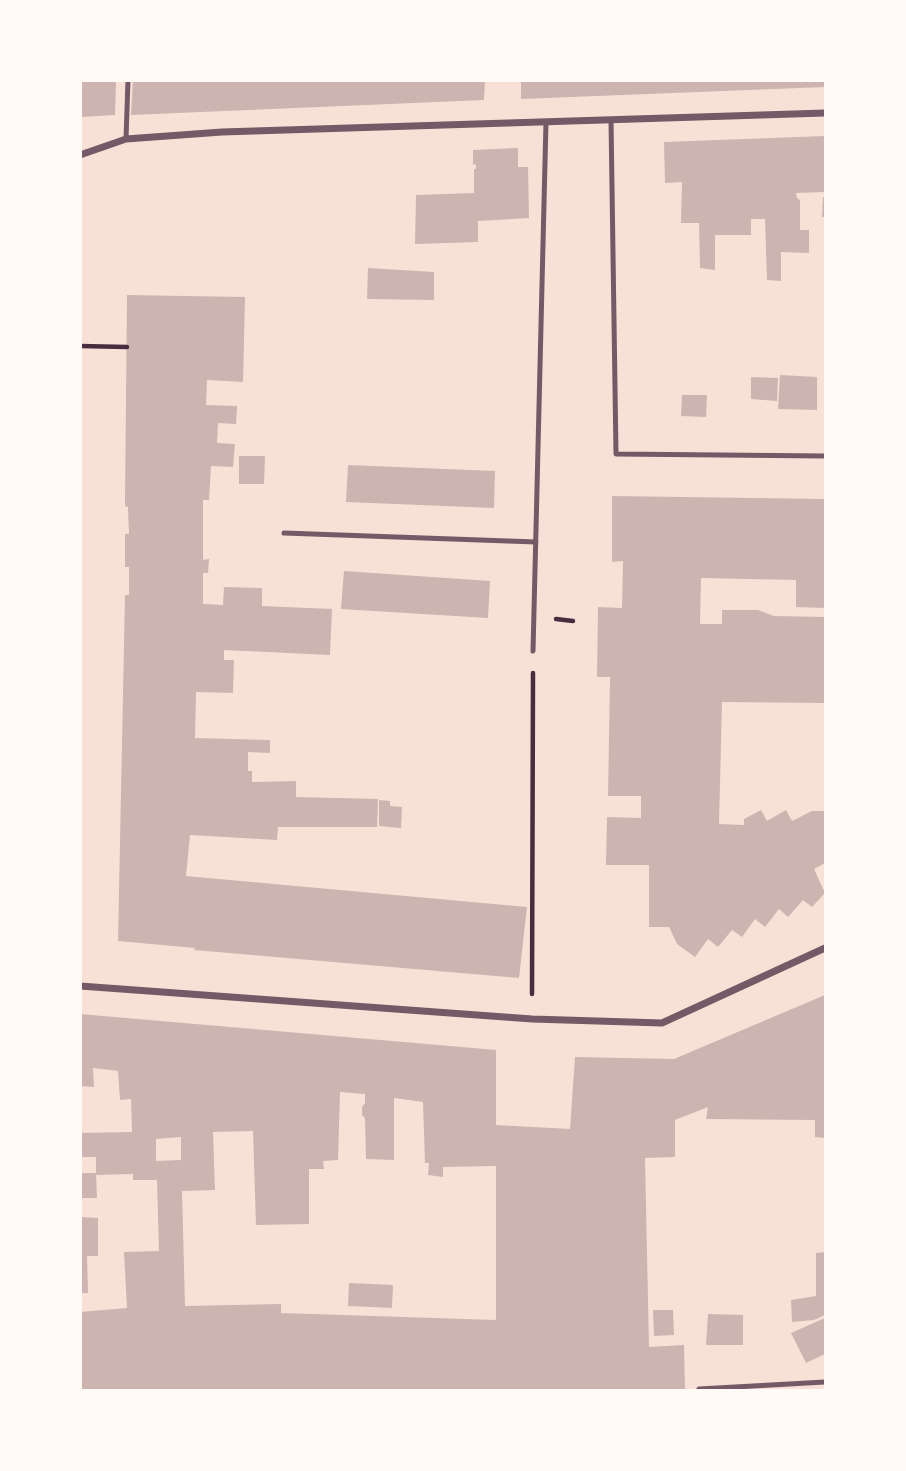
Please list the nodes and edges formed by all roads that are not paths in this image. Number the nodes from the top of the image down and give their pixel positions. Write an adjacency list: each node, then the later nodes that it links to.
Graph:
1 (128, 80): 5 (lane)
2 (825, 113): 3 (street)
3 (611, 120): 4 (street); 7 (lane)
4 (546, 122): 5 (street); 9 (lane)
5 (126, 139): 6 (street)
6 (80, 155)
7 (825, 456)
8 (284, 533): 9 (lane)
9 (536, 542): 10 (lane)
10 (533, 651)
11 (825, 947): 12 (street)
12 (80, 986)
13 (825, 1382): 14 (lane)
14 (699, 1389)

